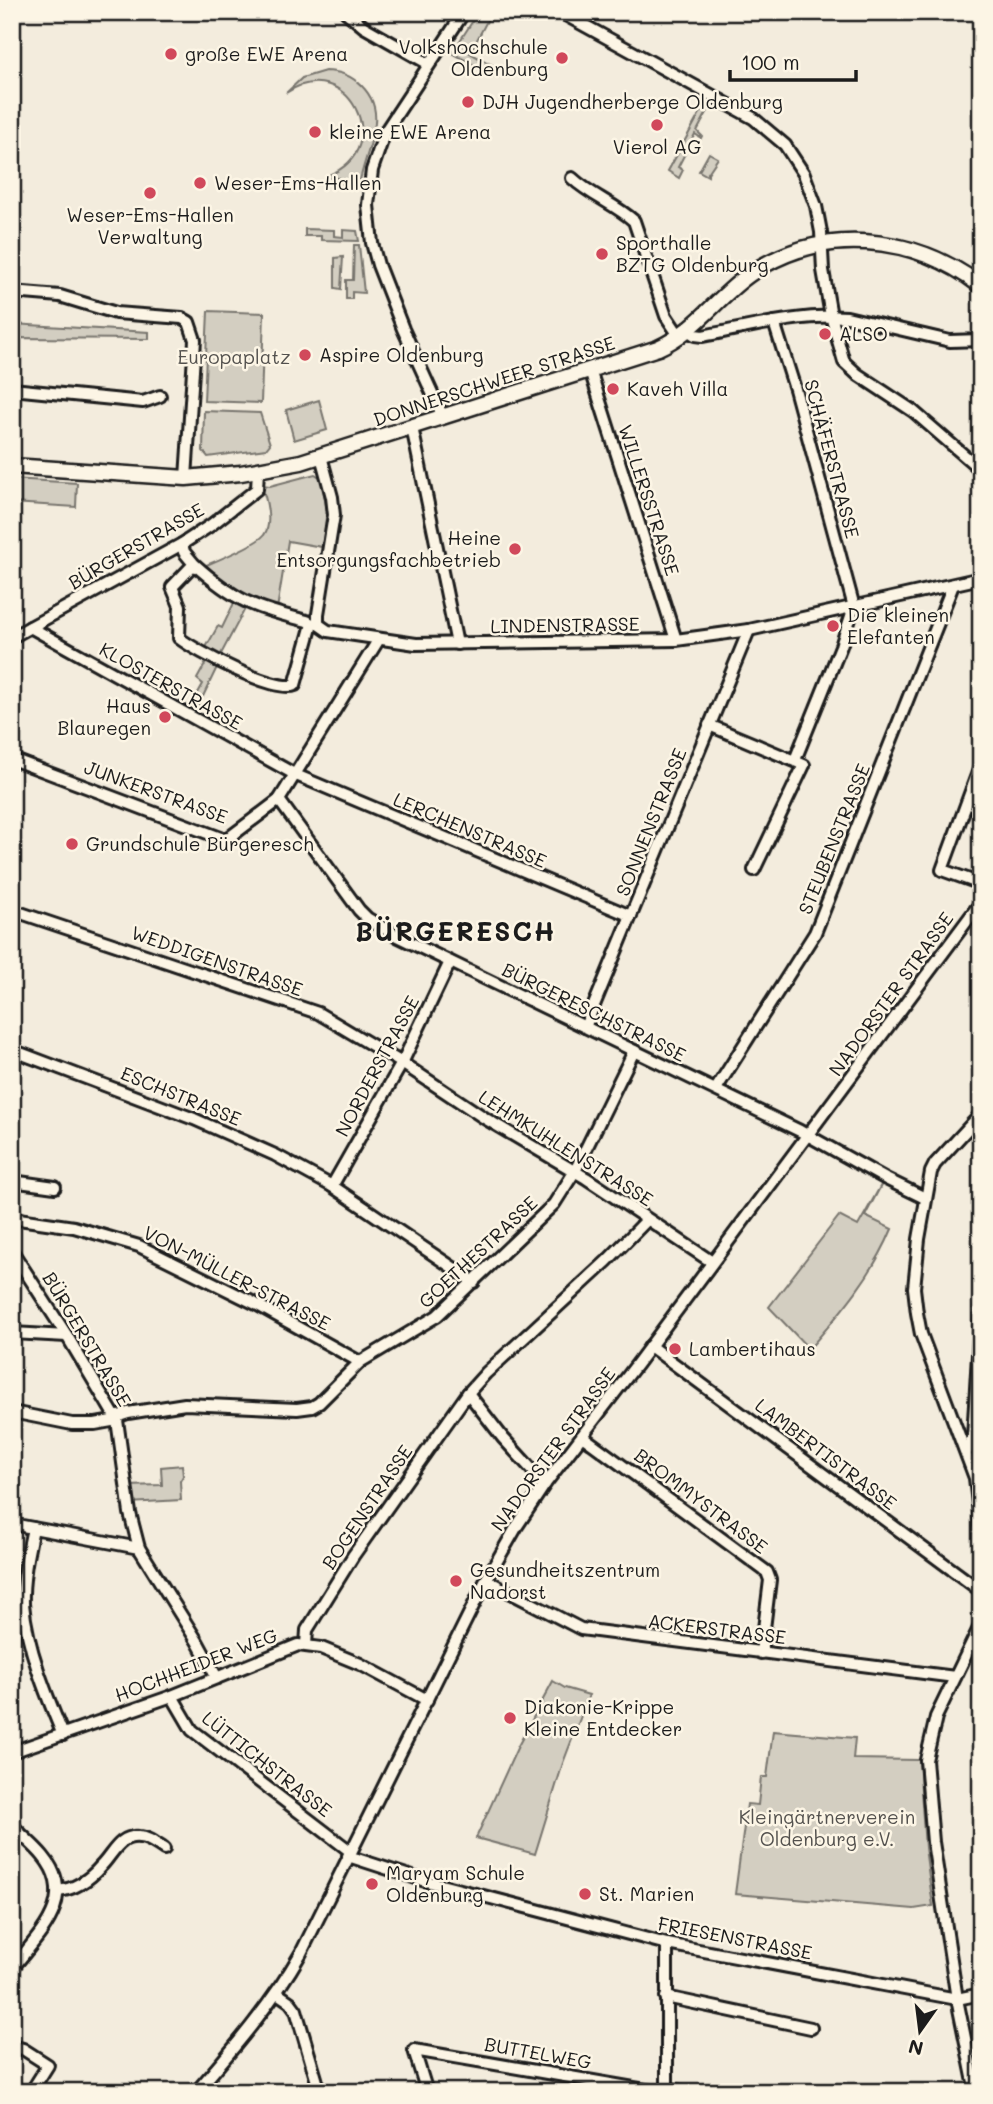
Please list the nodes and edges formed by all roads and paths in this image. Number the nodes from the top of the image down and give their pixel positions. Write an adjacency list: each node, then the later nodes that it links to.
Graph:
1 (346, 12): 4 (street)
2 (464, 12): 4 (street)
3 (560, 12): 6 (street)
4 (429, 64): 16 (street)
5 (572, 178): 11 (street)
6 (822, 244): 7 (main road); 9 (street); 11 (main road)
7 (981, 286)
8 (12, 292): 22 (street)
9 (831, 316): 10 (street, DONNERSCHWEER STRASSE); 12 (street, DONNERSCHWEER STRASSE); 21 (street)
10 (774, 322): 11 (street, DONNERSCHWEER STRASSE); 27 (street, SCHÄFERSTRASSE)
11 (684, 334): 13 (main road, DONNERSCHWEER STRASSE)
12 (981, 341)
13 (590, 370): 16 (main road, DONNERSCHWEER STRASSE); 33 (street, WILLERSSTRASSE)
14 (12, 389): 15 (street)
15 (160, 396)
16 (443, 417): 17 (main road, DONNERSCHWEER STRASSE)
17 (412, 427): 18 (main road, DONNERSCHWEER STRASSE); 34 (street)
18 (321, 456): 20 (main road, DONNERSCHWEER STRASSE); 28 (street)
19 (12, 466): 22 (main road, DONNERSCHWEER STRASSE)
20 (258, 470): 22 (main road, DONNERSCHWEER STRASSE); 23 (street, BÜRGERSTRASSE)
21 (981, 470)
22 (186, 478)
23 (182, 544): 24 (street, LINDENSTRASSE); 29 (street, BÜRGERSTRASSE)
24 (194, 564): 28 (street, LINDENSTRASSE); 28 (street)
25 (981, 578): 26 (street, LINDENSTRASSE)
26 (953, 585): 27 (street, LINDENSTRASSE); 51 (street, STEUBENSTRASSE)
27 (854, 607): 30 (street, LINDENSTRASSE); 37 (street)
28 (315, 624): 32 (street, LINDENSTRASSE)
29 (30, 627): 31 (street, BÜRGERSTRASSE); 39 (street, KLOSTERSTRASSE)
30 (748, 630): 33 (street, LINDENSTRASSE); 35 (street, SONNENSTRASSE)
31 (12, 637)
32 (379, 639): 34 (street, LINDENSTRASSE); 39 (street)
33 (676, 640): 34 (street, LINDENSTRASSE)
34 (457, 644)
35 (709, 725): 37 (street); 45 (street, SONNENSTRASSE)
36 (12, 759): 40 (street, JUNKERSTRASSE)
37 (795, 760): 41 (street)
38 (981, 764): 42 (street)
39 (296, 775): 40 (street); 45 (street, LERCHENSTRASSE)
40 (279, 800): 46 (street, BÜRGERESCHSTRASSE)
41 (754, 870)
42 (981, 884)
43 (981, 902): 53 (street, NADORSTER STRASSE)
44 (12, 910): 50 (street, WEDDIGENSTRASSE)
45 (631, 916): 47 (street, SONNENSTRASSE)
46 (450, 962): 47 (street, BÜRGERESCHSTRASSE); 50 (street, NORDERSTRASSE)
47 (585, 1027): 49 (street, BÜRGERESCHSTRASSE)
48 (12, 1050): 56 (street, ESCHSTRASSE)
49 (634, 1051): 51 (street, BÜRGERESCHSTRASSE); 54 (street, GOETHESTRASSE)
50 (402, 1063): 54 (street, LEHMKUHLENSTRASSE); 56 (street, NORDERSTRASSE)
51 (716, 1089): 53 (street, BÜRGERESCHSTRASSE)
52 (981, 1114): 58 (street)
53 (807, 1135): 58 (street, BÜRGERESCHSTRASSE); 62 (street, NADORSTER STRASSE)
54 (575, 1171): 60 (street, LEHMKUHLENSTRASSE); 63 (street, GOETHESTRASSE)
55 (12, 1181): 57 (street)
56 (332, 1186): 63 (street, ESCHSTRASSE)
57 (55, 1187)
58 (925, 1198): 73 (street)
59 (12, 1218): 68 (street, VON-MÜLLER-STRASSE)
60 (647, 1220): 62 (street, LEHMKUHLENSTRASSE); 69 (street, BOGENSTRASSE)
61 (12, 1251): 66 (street, BÜRGERSTRASSE)
62 (712, 1262): 67 (street, NADORSTER STRASSE)
63 (474, 1282): 68 (street, GOETHESTRASSE)
64 (981, 1306): 73 (street)
65 (12, 1333): 66 (street)
66 (67, 1336): 71 (street, BÜRGERSTRASSE)
67 (650, 1346): 72 (street, NADORSTER STRASSE); 80 (street, LAMBERTISTRASSE)
68 (360, 1362): 71 (street, GOETHESTRASSE)
69 (468, 1393): 74 (street); 82 (street, BOGENSTRASSE)
70 (12, 1412): 71 (street, GOETHESTRASSE)
71 (117, 1420): 78 (street, BÜRGERSTRASSE)
72 (582, 1436): 74 (street, NADORSTER STRASSE); 83 (street, BROMMYSTRASSE)
73 (967, 1452): 77 (street)
74 (545, 1484): 79 (street, NADORSTER STRASSE)
75 (12, 1524): 76 (street)
76 (33, 1528): 78 (street); 88 (street)
77 (981, 1530)
78 (139, 1548): 85 (street, BÜRGERSTRASSE)
79 (486, 1580): 83 (street, ACKERSTRASSE); 87 (street, NADORSTER STRASSE)
80 (981, 1591)
81 (981, 1624): 84 (street)
82 (306, 1645): 85 (street, HOCHHEIDER WEG); 87 (street, HOCHHEIDER WEG)
83 (761, 1653): 84 (street, ACKERSTRASSE)
84 (955, 1677): 99 (street)
85 (217, 1678): 86 (street, HOCHHEIDER WEG)
86 (172, 1696): 88 (street, HOCHHEIDER WEG); 92 (street, LÜTTICHSTRASSE)
87 (427, 1700): 92 (street, NADORSTER STRASSE)
88 (63, 1735): 89 (street, HOCHHEIDER WEG)
89 (12, 1752)
90 (12, 1825): 93 (street)
91 (164, 1849): 93 (street)
92 (349, 1854): 94 (street, FRIESENSTRASSE); 96 (street, NADORSTER STRASSE)
93 (58, 1891): 95 (street)
94 (667, 1944): 98 (street); 99 (street, FRIESENSTRASSE)
95 (14, 1963)
96 (277, 1993): 106 (street, NADORSTER STRASSE); 107 (street)
97 (981, 1994): 99 (street)
98 (666, 1997): 100 (street); 103 (street)
99 (957, 1999): 110 (street)
100 (811, 2028)
101 (12, 2046): 105 (street)
102 (12, 2090): 104 (street)
103 (663, 2090): 108 (street, BUTTELWEG); 109 (street, BUTTELWEG)
104 (18, 2092)
105 (31, 2092)
106 (196, 2092)
107 (320, 2092)
108 (427, 2092)
109 (685, 2092)
110 (975, 2092)

